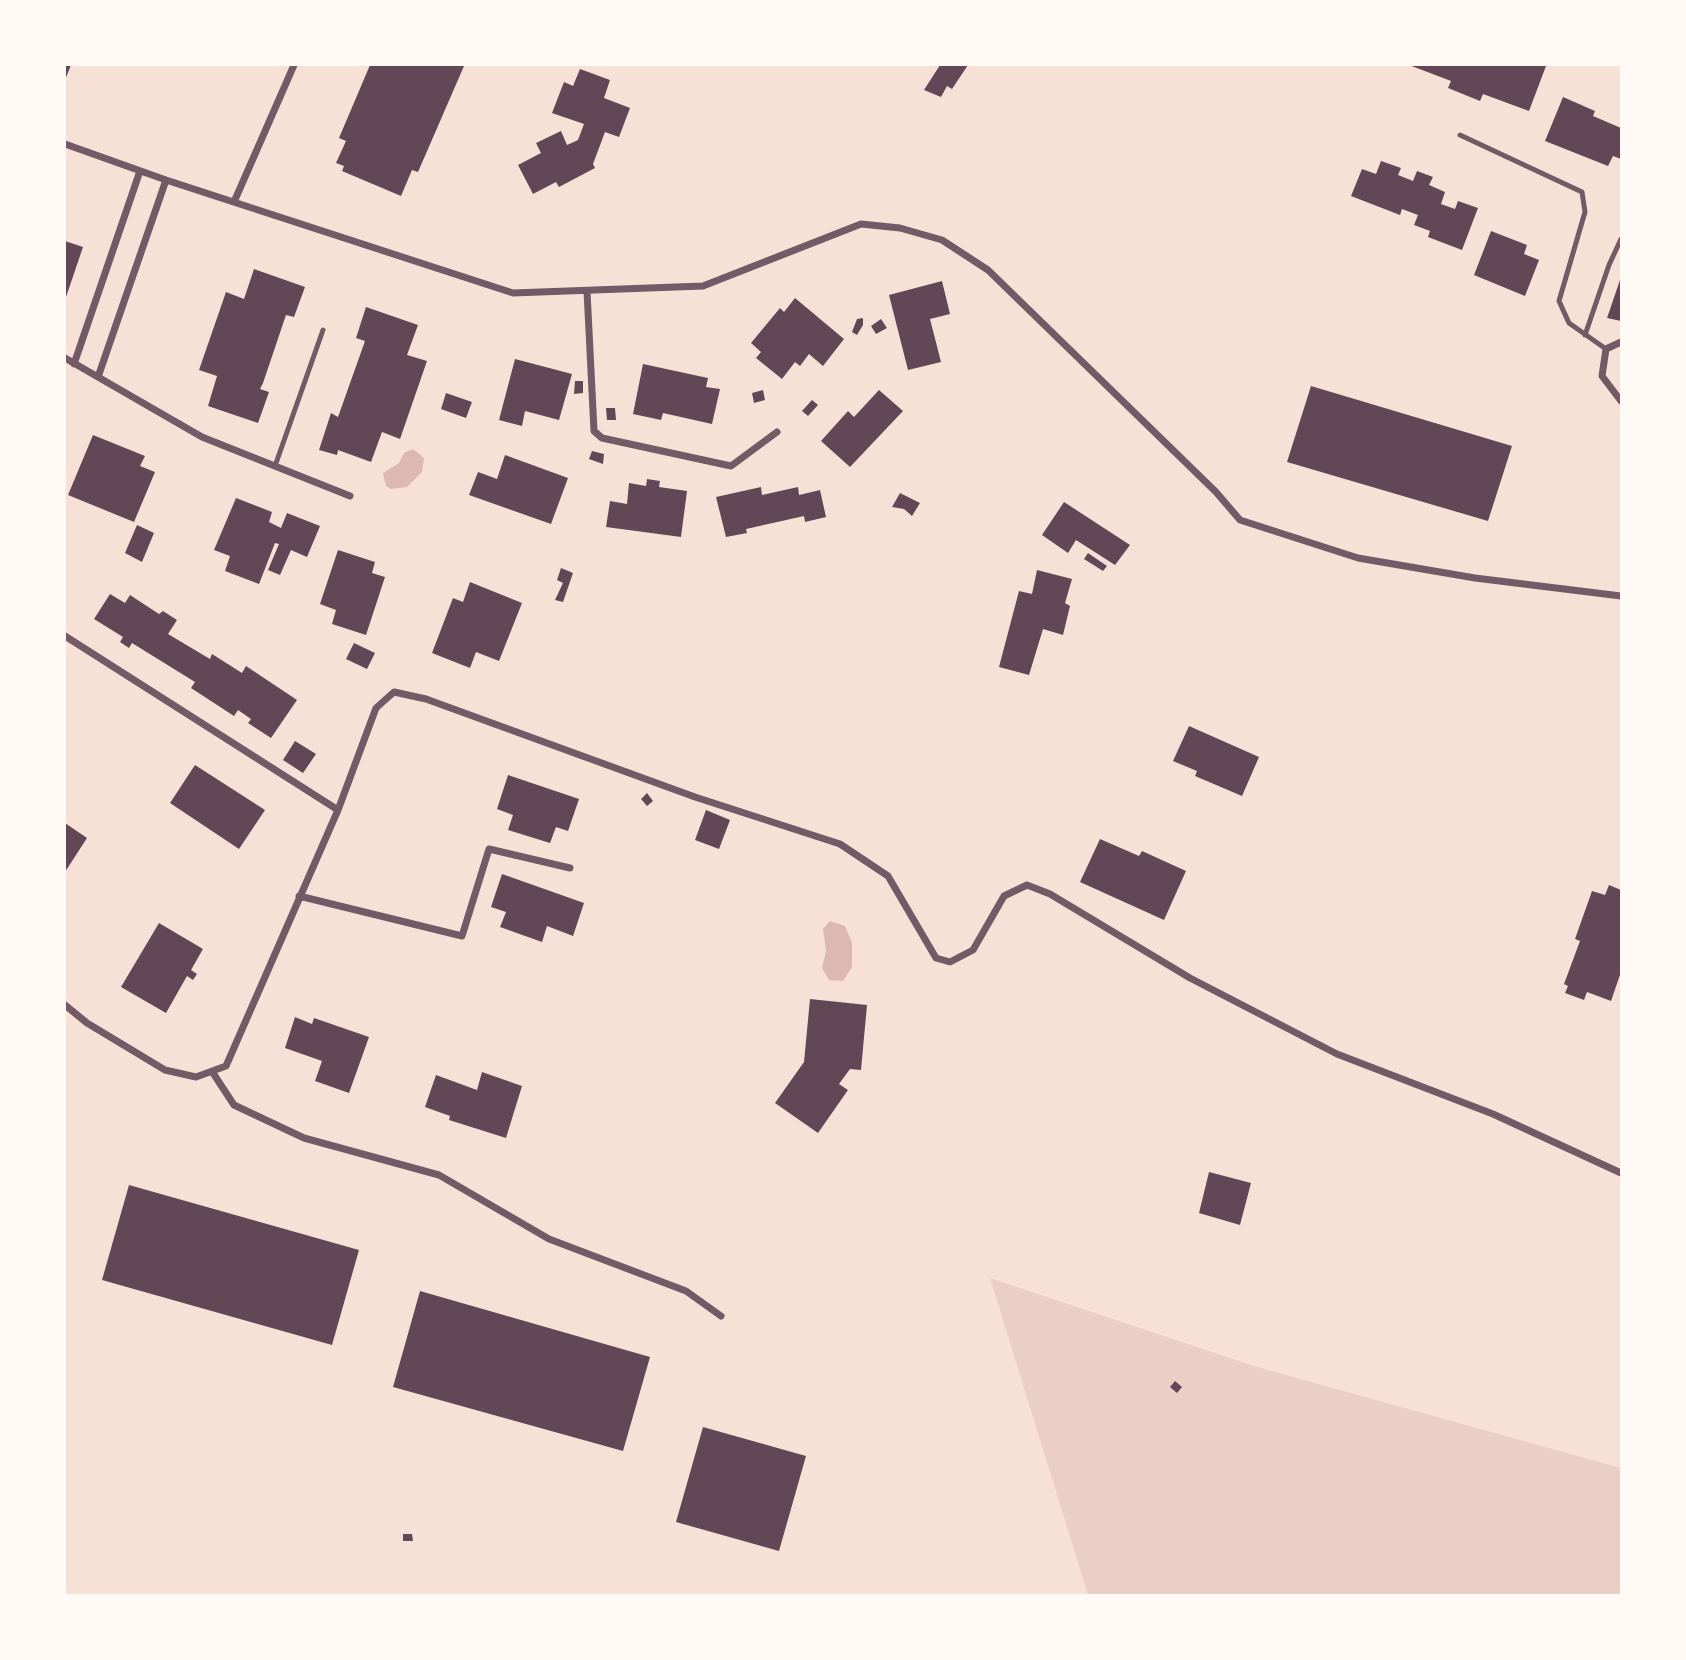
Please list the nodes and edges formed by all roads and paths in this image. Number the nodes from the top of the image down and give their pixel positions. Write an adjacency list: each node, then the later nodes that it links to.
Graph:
1 (295, 65): 6 (street)
2 (1460, 135): 10 (lane)
3 (65, 144): 4 (street)
4 (140, 171): 5 (street); 14 (street)
5 (166, 180): 6 (street); 15 (street)
6 (234, 202): 8 (street)
7 (1621, 239): 10 (lane)
8 (587, 290): 17 (street); 20 (street)
9 (323, 330): 18 (lane)
10 (1585, 335): 12 (lane)
11 (1621, 342): 12 (street)
12 (1606, 349): 16 (street)
13 (65, 358): 14 (street)
14 (74, 363): 15 (street)
15 (98, 377): 18 (street)
16 (1621, 401)
17 (777, 432)
18 (275, 466): 19 (street)
19 (350, 496)
20 (1621, 596)
21 (65, 636): 22 (street)
22 (338, 810): 24 (street); 27 (street)
23 (570, 868): 24 (street)
24 (299, 896): 26 (street)
25 (65, 1005): 26 (street)
26 (213, 1073): 28 (street)
27 (1621, 1173)
28 (721, 1316)

